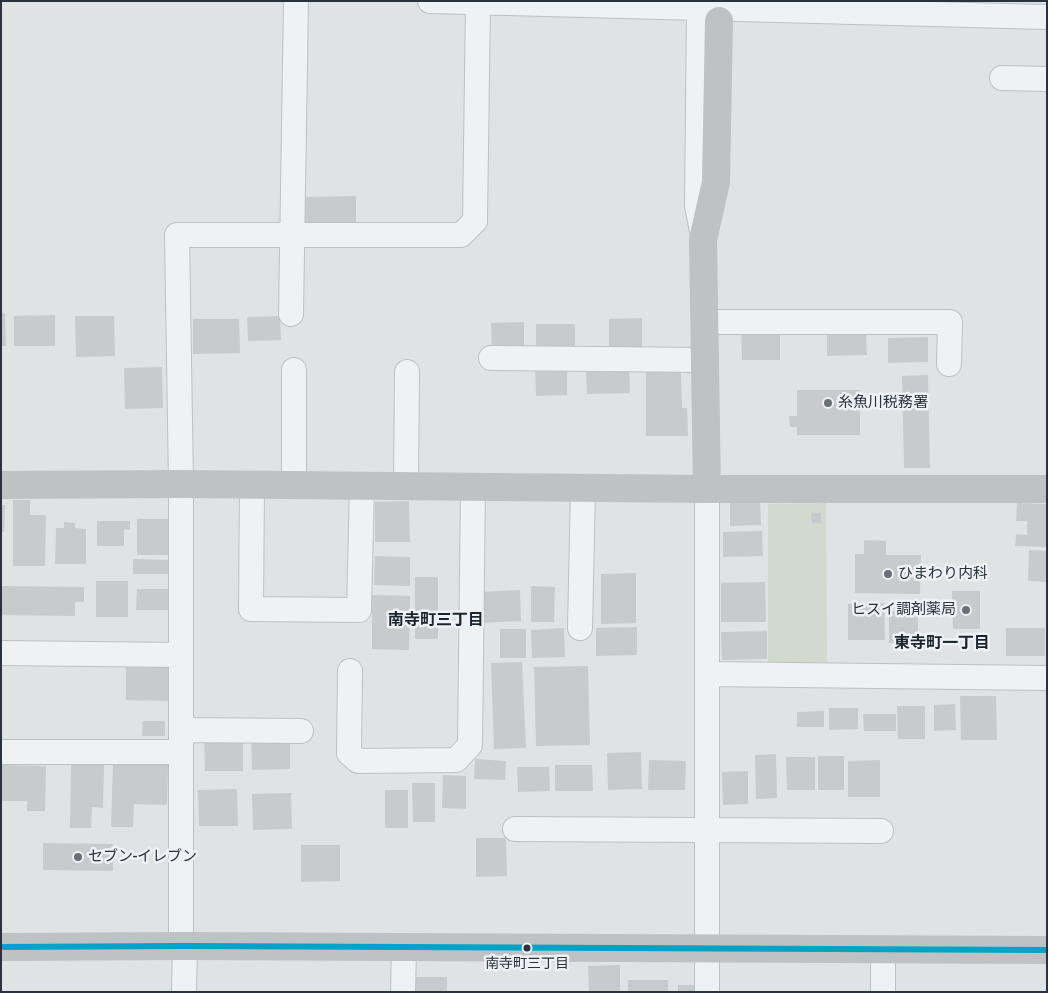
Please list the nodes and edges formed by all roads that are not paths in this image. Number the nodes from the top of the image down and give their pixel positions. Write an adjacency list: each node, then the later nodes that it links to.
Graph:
1 (296, 1): 8 (street)
2 (430, 1): 3 (street)
3 (478, 2): 4 (street); 8 (street)
4 (701, 10): 5 (street); 10 (street)
5 (1047, 17)
6 (1002, 78): 7 (street)
7 (1047, 79)
8 (292, 235): 9 (street); 16 (street)
9 (291, 314)
10 (705, 322): 12 (street); 13 (street)
11 (491, 358): 12 (street)
12 (706, 360): 24 (street)
13 (949, 364)
14 (294, 370): 19 (street)
15 (407, 372): 21 (street)
16 (181, 484): 17 (street); 18 (street); 28 (street)
17 (1, 485)
18 (252, 485): 19 (street); 20 (street)
19 (294, 485): 20 (street)
20 (362, 486): 21 (street)
21 (406, 486): 22 (street)
22 (473, 487): 23 (street); 29 (street)
23 (583, 488): 24 (street); 26 (street)
24 (707, 489): 25 (street); 30 (street)
25 (1047, 489)
26 (580, 628)
27 (1, 653): 28 (street)
28 (181, 655): 33 (street)
29 (350, 671)
30 (707, 674): 31 (street); 36 (street)
31 (1047, 678)
32 (301, 731): 33 (street)
33 (181, 741): 34 (street); 38 (street)
34 (1, 752)
35 (515, 829): 36 (street)
36 (707, 830): 37 (street); 41 (street)
37 (881, 831)
38 (183, 946): 39 (street); 40 (street); 44 (street)
39 (1, 947)
40 (404, 947): 41 (street); 45 (street)
41 (707, 948): 42 (street); 46 (street)
42 (883, 949): 43 (street); 47 (street)
43 (1047, 950)
44 (184, 992)
45 (403, 992)
46 (707, 992)
47 (883, 992)

